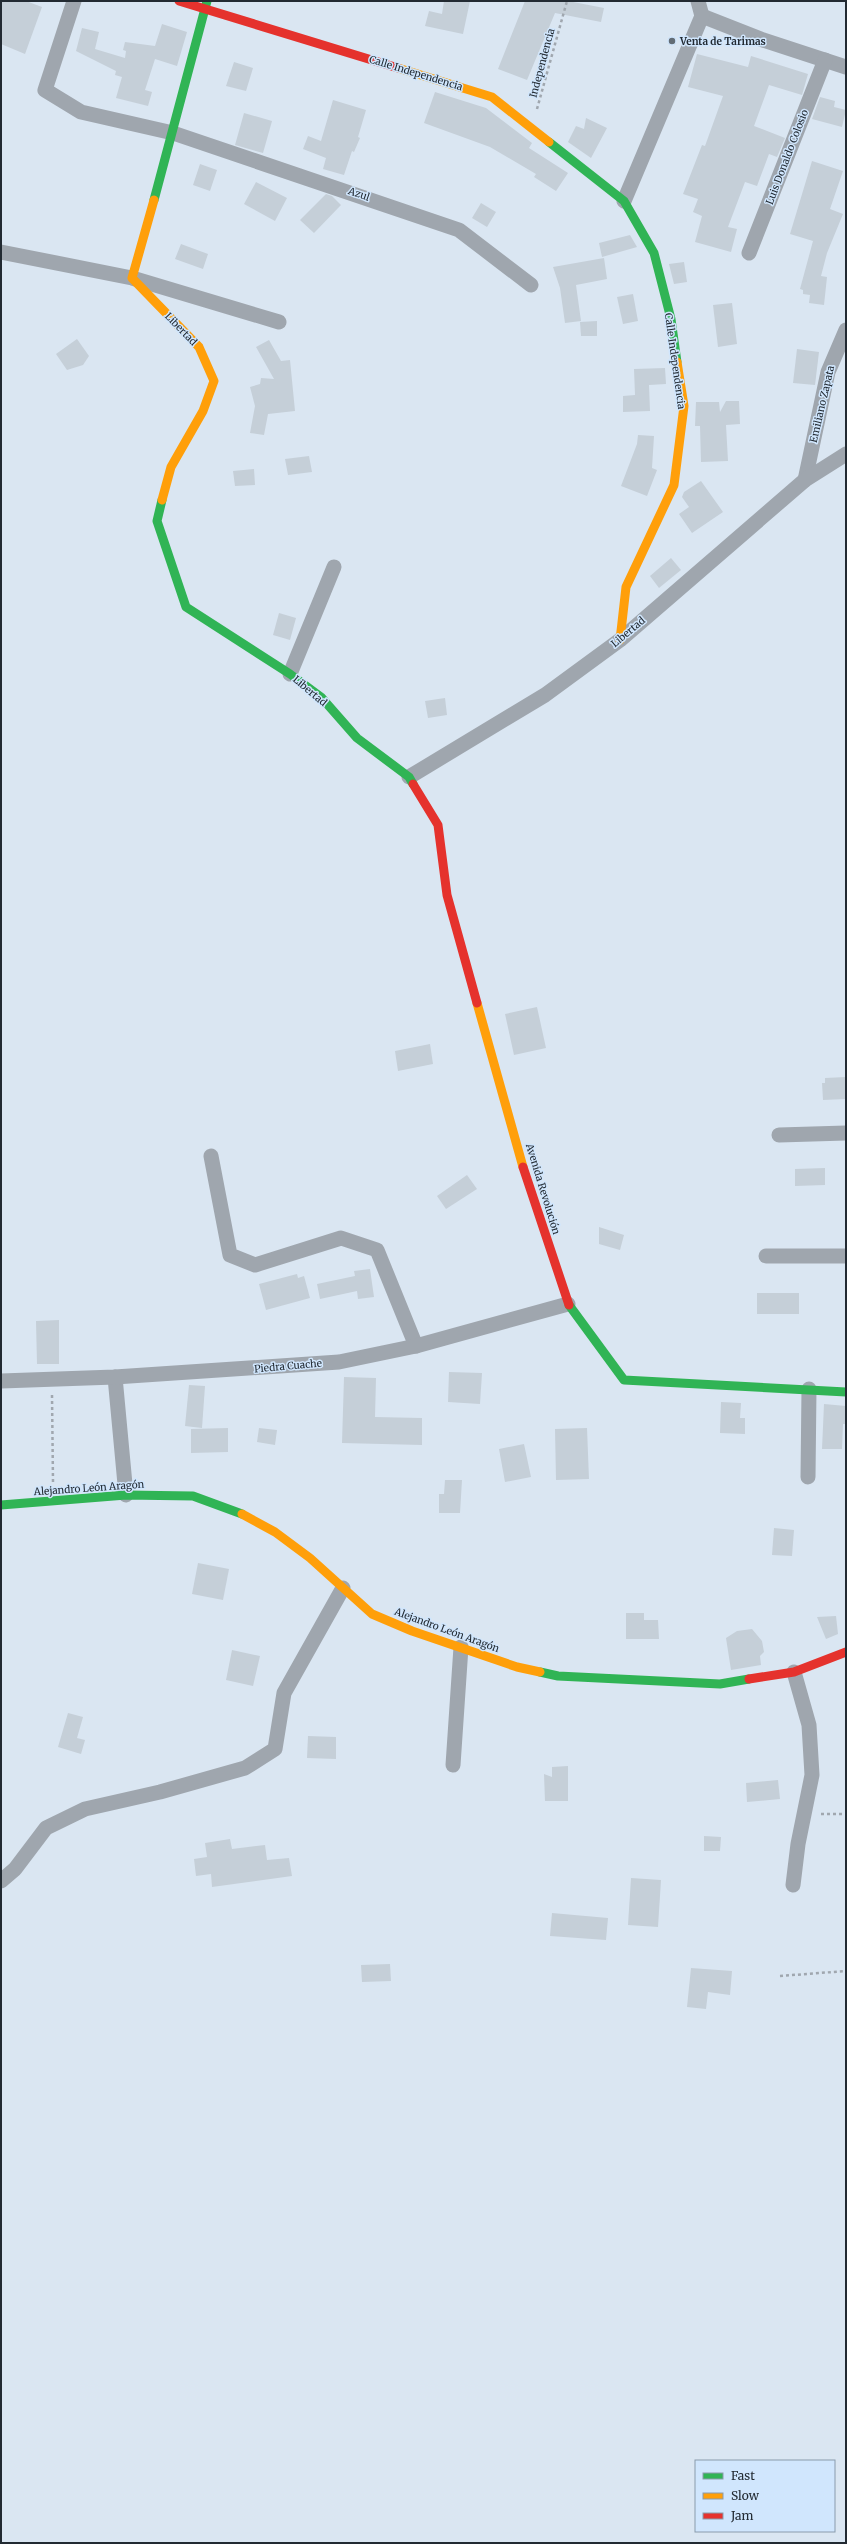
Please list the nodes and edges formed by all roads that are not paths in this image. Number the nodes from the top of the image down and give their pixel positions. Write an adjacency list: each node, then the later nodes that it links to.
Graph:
1 (74, 1): 8 (street, Azul)
2 (179, 1): 4 (street, Calle Independencia)
3 (698, 1): 5 (street)
4 (206, 5): 8 (street); 9 (street, Calle Independencia)
5 (702, 16): 6 (street); 9 (street)
6 (825, 60): 7 (street); 11 (street, Luis Donaldo Colosio)
7 (846, 67)
8 (173, 133): 12 (street); 13 (street, Azul)
9 (624, 201): 19 (street, Calle Independencia)
10 (1, 252): 12 (street)
11 (750, 253)
12 (132, 278): 14 (street); 20 (street, Libertad)
13 (530, 285)
14 (279, 322)
15 (846, 330): 17 (street, Emiliano Zapata)
16 (846, 454): 17 (street, Libertad)
17 (805, 480): 19 (street, Libertad)
18 (334, 567): 20 (street)
19 (620, 640): 21 (street, Libertad)
20 (290, 674): 21 (street, Libertad)
21 (409, 777): 27 (street, Avenida Revolución)
22 (846, 1133): 23 (street)
23 (779, 1135)
24 (211, 1156): 28 (street)
25 (766, 1256): 26 (street)
26 (846, 1256)
27 (568, 1304): 28 (street, Piedra Cuache); 31 (street, Avenida Revolución)
28 (416, 1346): 29 (street, Piedra Cuache)
29 (116, 1377): 30 (street, Piedra Cuache); 34 (street)
30 (1, 1381)
31 (809, 1389): 32 (street, Avenida Revolución); 33 (street)
32 (846, 1392)
33 (808, 1477)
34 (126, 1495): 35 (street, Alejandro León Aragón); 36 (street, Alejandro León Aragón)
35 (1, 1506)
36 (343, 1588): 37 (street, Alejandro León Aragón); 41 (street)
37 (461, 1647): 39 (street, Alejandro León Aragón); 40 (street)
38 (846, 1652): 39 (street, Alejandro León Aragón)
39 (794, 1672): 42 (street)
40 (453, 1765)
41 (1, 1881)
42 (793, 1885)

